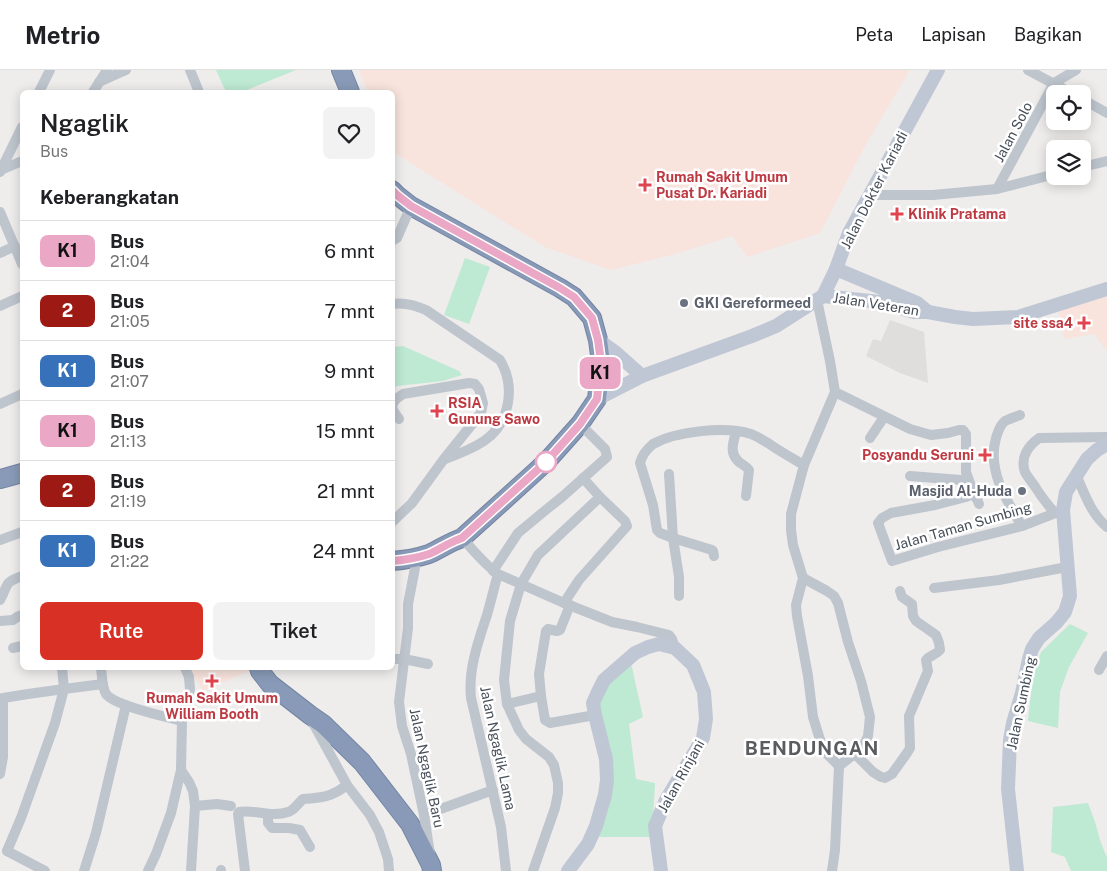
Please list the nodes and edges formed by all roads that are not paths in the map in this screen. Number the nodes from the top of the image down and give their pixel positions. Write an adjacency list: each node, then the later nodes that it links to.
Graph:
1 (50, 70): 12 (street)
2 (106, 70): 9 (street)
3 (126, 70): 9 (street)
4 (190, 70): 14 (street)
5 (340, 70): 15 (highway)
6 (938, 70): 26 (street, Jalan Dokter Kariadi)
7 (1028, 70): 10 (street)
8 (1076, 70): 10 (street)
9 (99, 82): 13 (street)
10 (1054, 83): 11 (street); 24 (street, Jalan Solo)
11 (1057, 85)
12 (40, 90)
13 (94, 90)
14 (195, 90)
15 (348, 90)
16 (1091, 104): 17 (street)
17 (1107, 113)
18 (20, 131): 22 (street)
19 (1107, 161): 21 (street)
20 (20, 165): 22 (street)
21 (1091, 165)
22 (0, 171)
23 (1046, 176): 24 (street)
24 (997, 189): 26 (street)
25 (395, 195): 27 (highway)
26 (870, 195): 33 (street, Jalan Dokter Kariadi)
27 (411, 206): 29 (street); 40 (highway)
28 (0, 212): 30 (street)
29 (395, 239)
30 (15, 246): 31 (street); 32 (street)
31 (0, 253)
32 (20, 259)
33 (836, 269): 36 (street, Jalan Dokter Kariadi); 39 (street, Jalan Veteran)
34 (1107, 289): 39 (street, Jalan Veteran)
35 (20, 297): 38 (street)
36 (820, 298): 39 (street, Jalan Veteran); 41 (street); 42 (street)
37 (395, 304): 56 (street)
38 (0, 306)
39 (928, 312)
40 (598, 340): 41 (street); 44 (highway)
41 (642, 376): 44 (street)
42 (835, 392): 49 (street, Jalan Taman Sumbing); 57 (street)
43 (20, 395): 46 (street)
44 (597, 399): 51 (highway)
45 (395, 401): 56 (street)
46 (0, 404)
47 (395, 413): 50 (street)
48 (1020, 415): 73 (street)
49 (884, 417): 54 (street); 63 (street, Jalan Taman Sumbing)
50 (399, 419)
51 (580, 424): 62 (street, Jalan Ngaglik Lama); 76 (highway)
52 (736, 432): 57 (street); 68 (street); 77 (street)
53 (1107, 436): 71 (street, Jalan Taman Sumbing)
54 (870, 438)
55 (1107, 444): 60 (street, Jalan Sumbing)
56 (444, 459): 72 (street)
57 (804, 465): 85 (street)
58 (20, 474): 64 (highway)
59 (669, 474): 77 (street)
60 (1076, 475): 71 (street, Jalan Sumbing); 74 (street)
61 (910, 476): 63 (street)
62 (583, 478): 69 (street); 83 (street, Jalan Ngaglik Lama)
63 (968, 479): 67 (street, Jalan Taman Sumbing)
64 (0, 480)
65 (20, 485): 66 (highway)
66 (0, 491)
67 (972, 494): 70 (street); 73 (street, Jalan Taman Sumbing)
68 (746, 496)
69 (600, 497): 86 (street, Jalan Ngaglik Lama); 91 (street)
70 (979, 504)
71 (1059, 511): 73 (street, Jalan Taman Sumbing); 82 (street, Jalan Sumbing)
72 (395, 519)
73 (1022, 526)
74 (1107, 527)
75 (20, 533): 78 (street)
76 (462, 538): 80 (highway); 83 (street)
77 (673, 538): 79 (street); 89 (street)
78 (0, 540)
79 (714, 556)
80 (414, 558): 81 (highway); 97 (street, Jalan Ngaglik Baru)
81 (395, 561)
82 (1067, 567): 87 (street); 137 (street, Jalan Sumbing)
83 (496, 572): 86 (street); 118 (street, Jalan Ngaglik Lama)
84 (20, 577): 90 (street)
85 (803, 578): 113 (street); 114 (street)
86 (521, 584): 91 (street); 108 (street, Jalan Ngaglik Lama)
87 (934, 588)
88 (900, 591): 113 (street)
89 (679, 596)
90 (0, 600)
91 (567, 604): 94 (street); 106 (street)
92 (20, 615): 93 (street)
93 (1, 622)
94 (675, 648): 111 (street); 135 (street, Jalan Rinjani)
95 (1107, 656): 103 (street)
96 (395, 659): 97 (street)
97 (404, 660): 98 (street); 122 (street, Jalan Ngaglik Baru)
98 (428, 664)
99 (62, 670): 105 (street)
100 (101, 670): 104 (street)
101 (186, 670): 112 (street)
102 (260, 670): 110 (highway)
103 (1099, 670)
104 (103, 684): 105 (street); 109 (street)
105 (64, 689): 107 (street); 124 (street)
106 (540, 696): 108 (street); 111 (street)
107 (2, 699): 116 (street)
108 (507, 704): 133 (street, Jalan Ngaglik Lama)
109 (126, 705): 112 (street); 127 (street)
110 (310, 715): 117 (street); 125 (highway)
111 (595, 715): 134 (street)
112 (182, 721): 115 (street)
113 (855, 754): 114 (street)
114 (839, 766): 136 (street)
115 (181, 770): 119 (street); 128 (street)
116 (0, 774)
117 (347, 785): 121 (street); 131 (street)
118 (493, 790): 122 (street); 132 (street, Jalan Ngaglik Lama)
119 (195, 806): 120 (street); 129 (street)
120 (231, 806)
121 (268, 814): 123 (street); 130 (street)
122 (424, 815): 125 (street, Jalan Ngaglik Baru)
123 (310, 847)
124 (3, 851): 126 (street)
125 (432, 868)
126 (45, 871)
127 (84, 871)
128 (148, 871)
129 (191, 871)
130 (245, 871)
131 (389, 871)
132 (506, 871)
133 (533, 871)
134 (568, 871)
135 (661, 871)
136 (832, 871)
137 (1017, 871)

